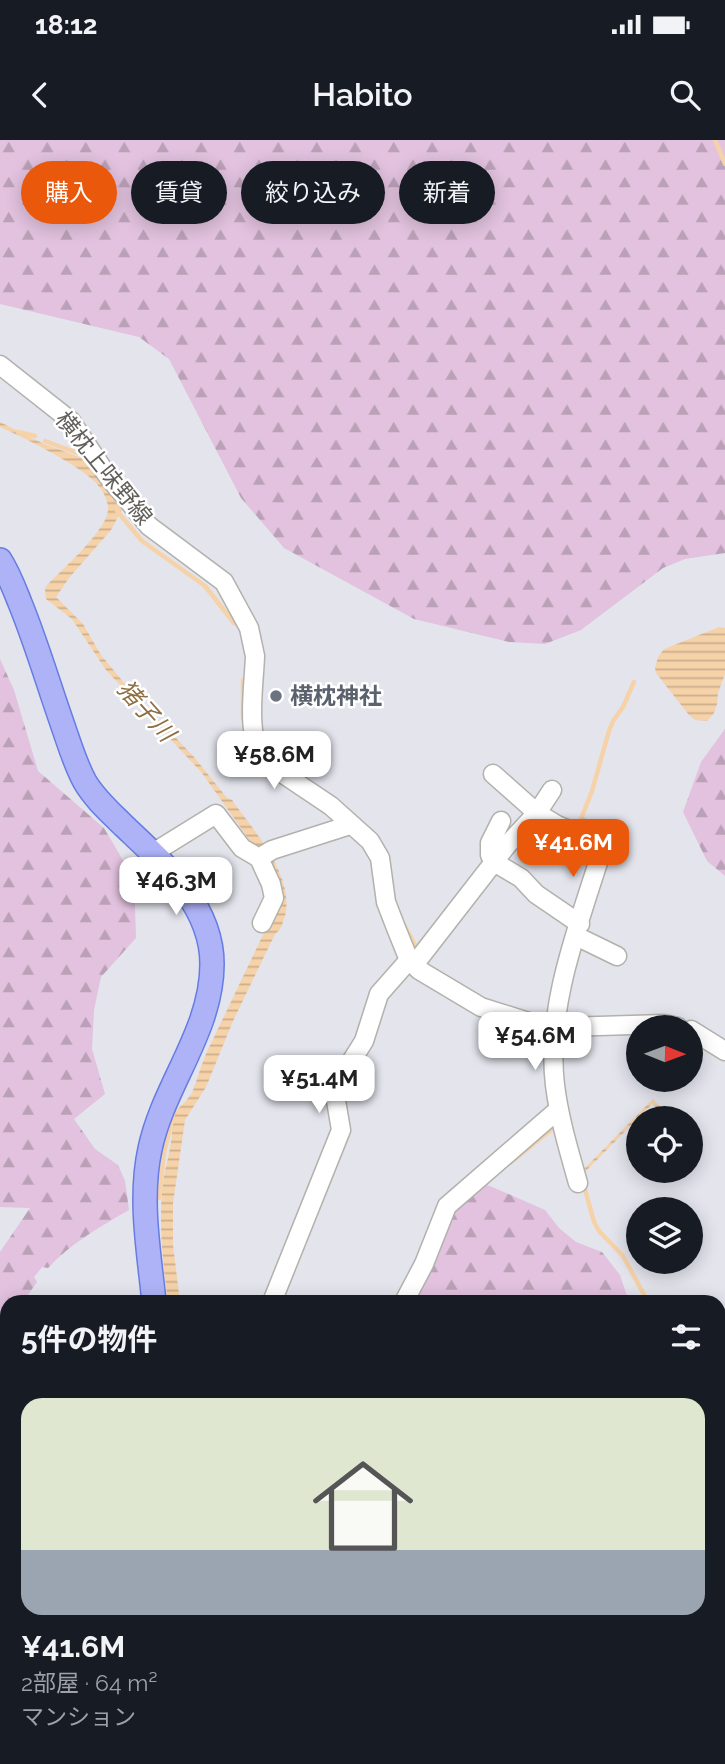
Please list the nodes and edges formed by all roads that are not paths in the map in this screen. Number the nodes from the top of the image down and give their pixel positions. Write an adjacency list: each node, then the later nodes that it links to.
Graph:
1 (0, 365): 7 (street, 横枕上味野線)
2 (0, 560): 8 (main road)
3 (493, 774): 5 (street)
4 (552, 790): 5 (street)
5 (537, 813): 10 (street); 12 (street)
6 (501, 821): 10 (street)
7 (350, 825): 9 (street); 14 (street, 横枕上味野線)
8 (153, 853): 9 (street); 21 (main road)
9 (259, 858): 11 (street)
10 (494, 862): 12 (street); 14 (street)
11 (262, 923)
12 (578, 930): 13 (street); 16 (street)
13 (617, 956)
14 (412, 963): 16 (street); 22 (street)
15 (626, 1025): 16 (street)
16 (554, 1030): 19 (street)
17 (704, 1038): 18 (street)
18 (725, 1051)
19 (559, 1109): 20 (street); 23 (street)
20 (578, 1183)
21 (153, 1295)
22 (275, 1295)
23 (408, 1295)

